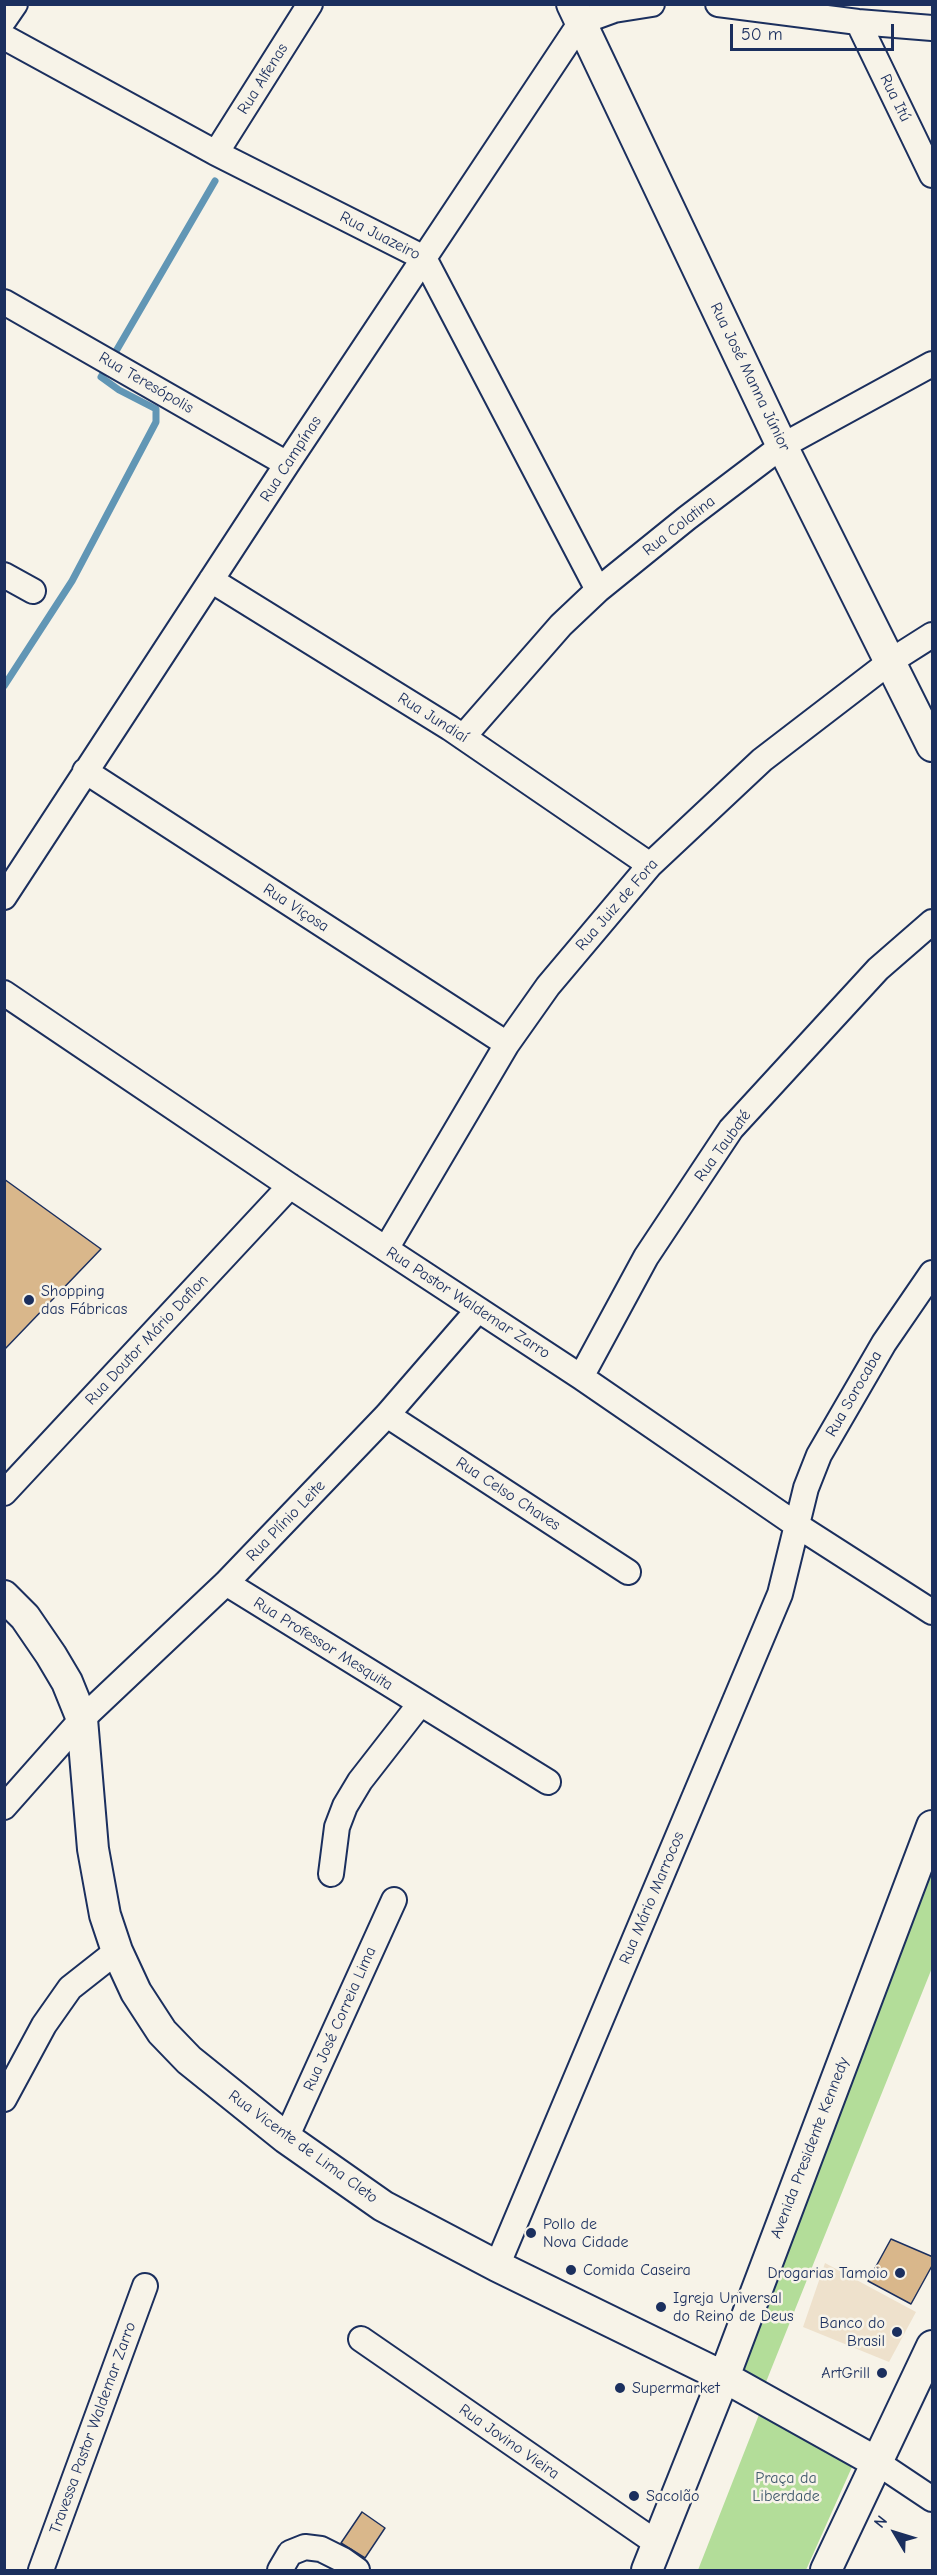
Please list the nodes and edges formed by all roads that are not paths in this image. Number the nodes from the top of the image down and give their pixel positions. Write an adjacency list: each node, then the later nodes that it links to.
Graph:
1 (15, 4): 6 (street)
2 (309, 4): 10 (street, Rua Alfenas)
3 (652, 4): 5 (street)
4 (718, 4): 7 (street)
5 (576, 13): 12 (street, Rua Campínas); 15 (main road, Rua José Manna Júnior)
6 (4, 20)
7 (858, 22): 8 (street); 11 (street, Rua Itú)
8 (933, 28)
9 (4, 37): 10 (street, Rua Juazeiro)
10 (216, 153): 12 (street, Rua Juazeiro)
11 (933, 175)
12 (424, 258): 16 (street, Rua Campínas); 19 (street, Rua Juazeiro)
13 (4, 302): 16 (street, Rua Teresópolis)
14 (933, 364): 15 (street, Rua Colatina)
15 (782, 446): 19 (street, Rua Colatina); 22 (main road, Rua José Manna Júnior)
16 (287, 464): 18 (street, Rua Campínas)
17 (4, 575): 20 (street)
18 (212, 580): 23 (street, Rua Jundiaí); 25 (street, Rua Campínas)
19 (598, 590): 23 (street, Rua Colatina)
20 (33, 591)
21 (933, 635): 22 (street, Rua Juiz de Fora)
22 (891, 661): 24 (main road, Rua José Manna Júnior); 26 (street, Rua Juiz de Fora)
23 (463, 737): 26 (street, Rua Jundiaí)
24 (933, 746)
25 (86, 771): 27 (street, Rua Campínas); 30 (street, Rua Viçosa)
26 (650, 865): 30 (street, Rua Juiz de Fora)
27 (4, 897)
28 (933, 922): 35 (street, Rua Taubaté)
29 (4, 993): 31 (street, Rua Pastor Waldemar Zarro)
30 (507, 1044): 32 (street, Rua Juiz de Fora)
31 (290, 1186): 32 (street, Rua Pastor Waldemar Zarro); 37 (street, Rua Doutor Mário Daflon)
32 (386, 1249): 34 (street, Rua Pastor Waldemar Zarro)
33 (933, 1273): 38 (street, Rua Sorocaba)
34 (478, 1311): 35 (street, Rua Pastor Waldemar Zarro); 36 (street, Rua Plínio Leite)
35 (581, 1377): 38 (street, Rua Pastor Waldemar Zarro)
36 (387, 1415): 39 (street, Rua Celso Chaves); 40 (street, Rua Plínio Leite)
37 (4, 1493)
38 (798, 1526): 42 (street, Rua Pastor Waldemar Zarro); 53 (street, Rua Mário Marrocos)
39 (628, 1572)
40 (226, 1583): 43 (street, Rua Professor Mesquita); 44 (street, Rua Plínio Leite)
41 (4, 1596): 44 (main road, Rua Vicente de Lima Cleto)
42 (933, 1612)
43 (420, 1704): 45 (street, Rua Professor Mesquita); 48 (street)
44 (82, 1719): 46 (street, Rua Plínio Leite); 50 (main road, Rua Vicente de Lima Cleto)
45 (548, 1782)
46 (4, 1806)
47 (933, 1826): 57 (main road, Avenida Presidente Kennedy)
48 (331, 1874)
49 (394, 1900): 52 (street, Rua José Correia Lima)
50 (117, 1951): 51 (street); 52 (main road, Rua Vicente de Lima Cleto)
51 (4, 2099)
52 (286, 2138): 53 (main road, Rua Vicente de Lima Cleto)
53 (497, 2266): 57 (main road, Rua Vicente de Lima Cleto)
54 (145, 2286): 61 (street, Travessa Pastor Waldemar Zarro)
55 (361, 2339): 60 (street, Rua Jovino Vieira)
56 (933, 2346): 58 (main road)
57 (724, 2377): 58 (main road, Rua Vicente de Lima Cleto); 60 (main road, Avenida Presidente Kennedy)
58 (878, 2463): 59 (street); 64 (main road)
59 (933, 2499)
60 (652, 2558)
61 (41, 2571)
62 (280, 2571): 63 (street)
63 (357, 2571)
64 (826, 2571)

